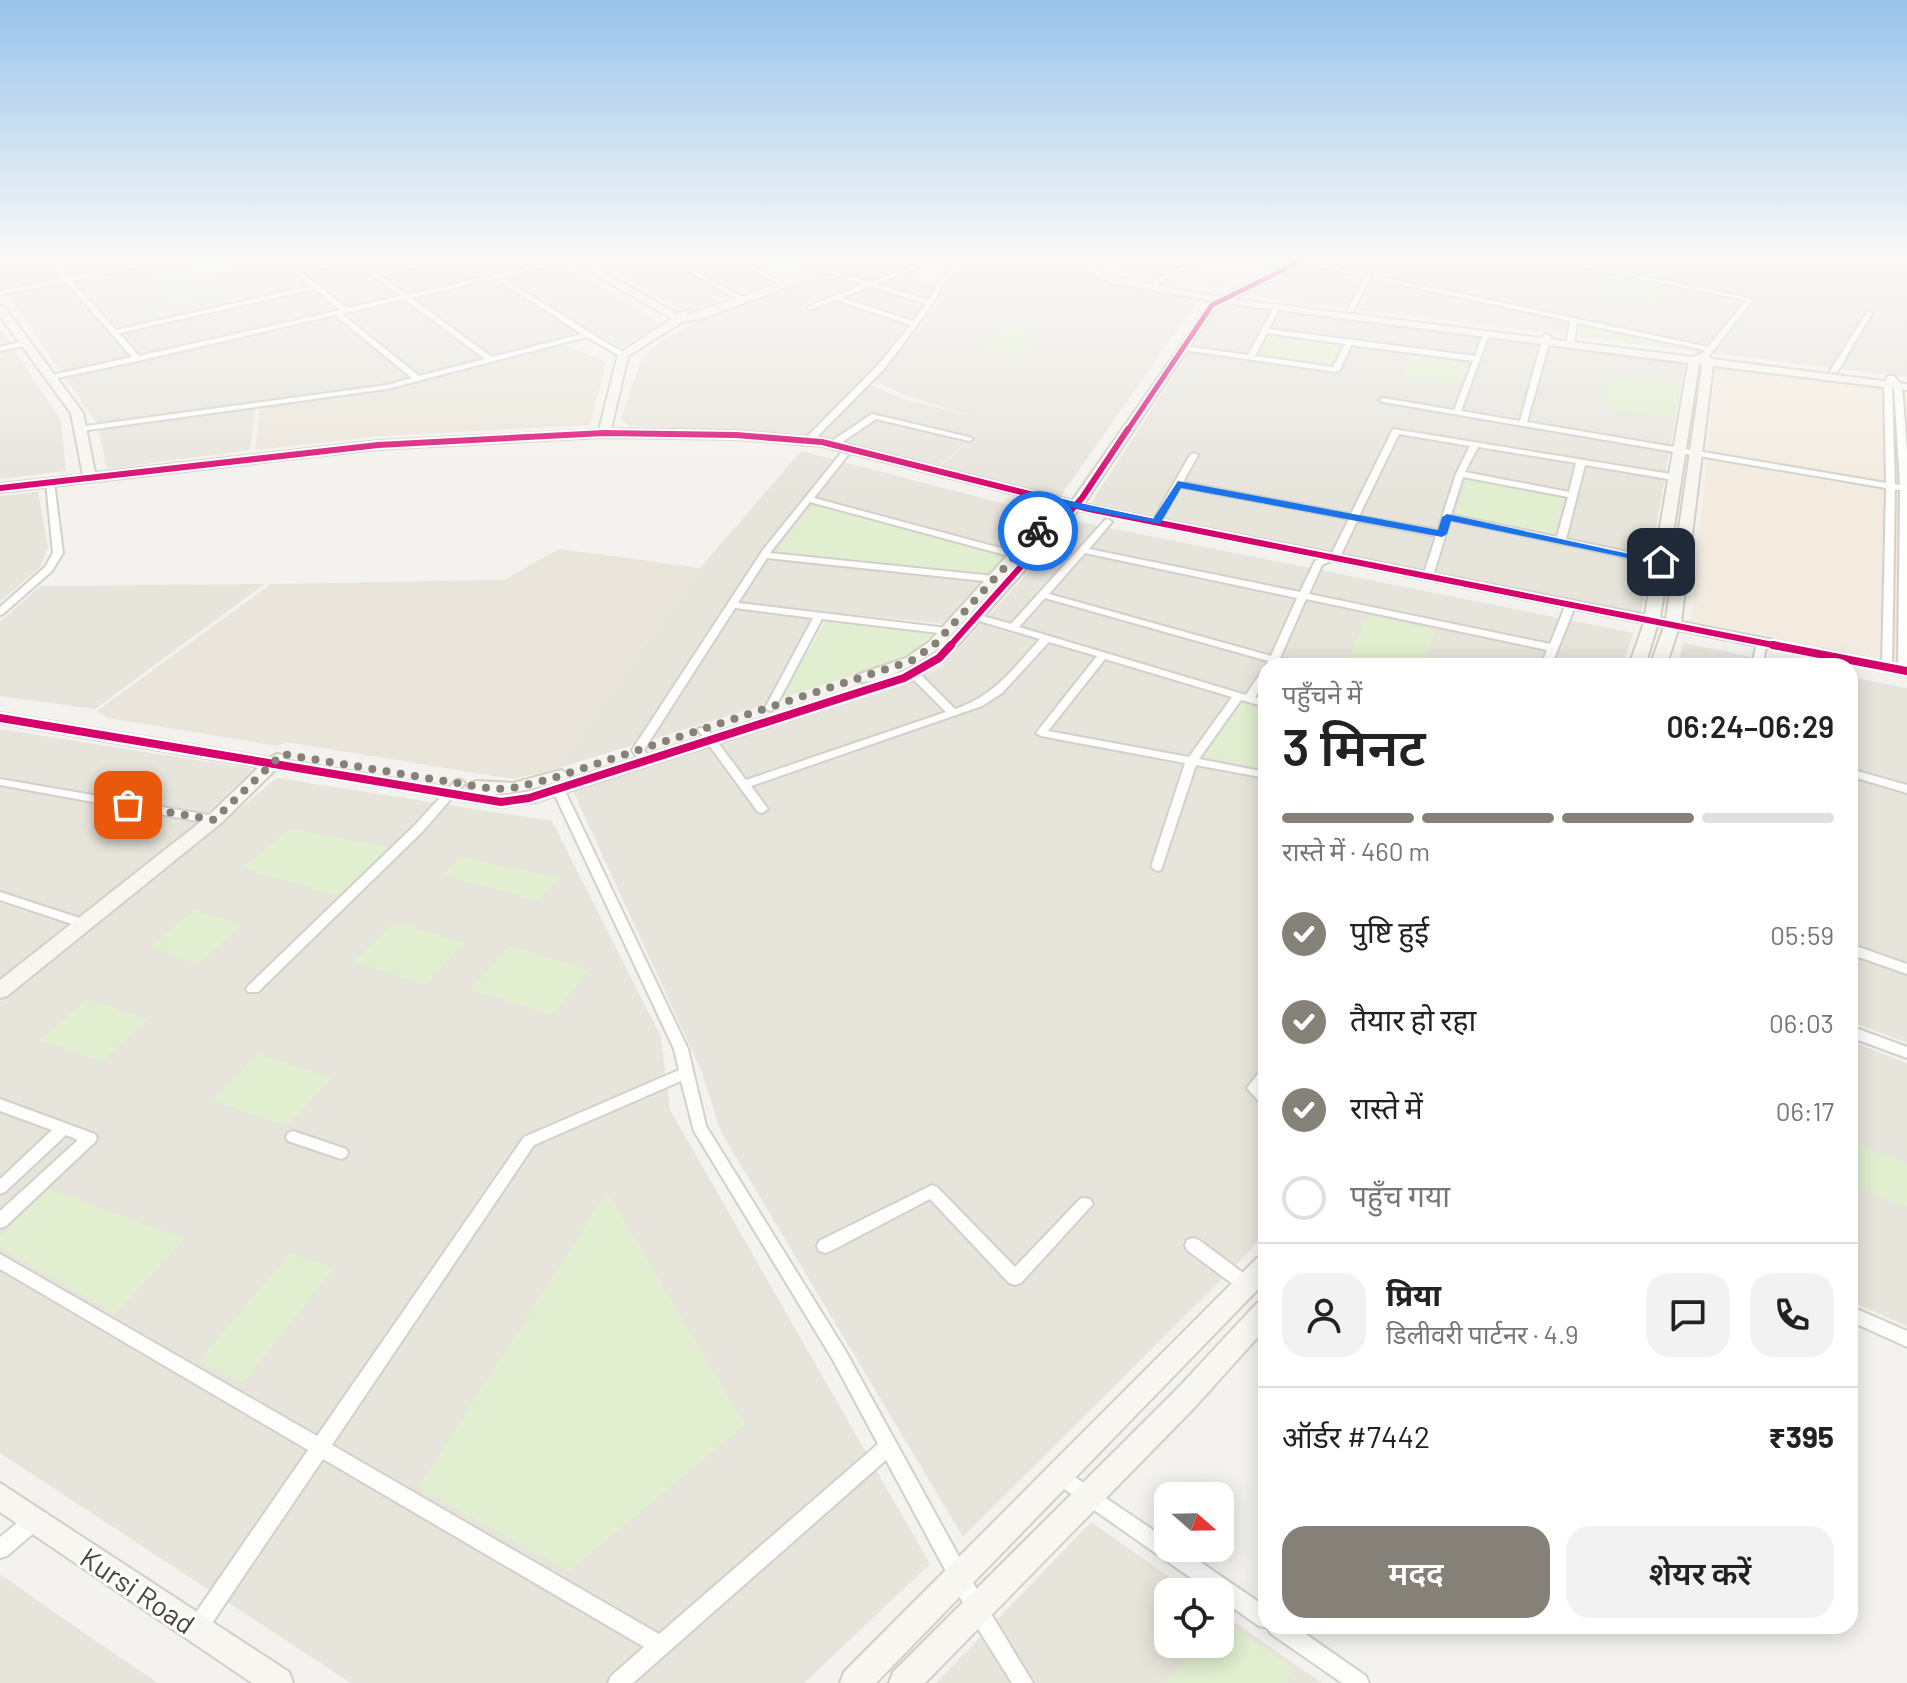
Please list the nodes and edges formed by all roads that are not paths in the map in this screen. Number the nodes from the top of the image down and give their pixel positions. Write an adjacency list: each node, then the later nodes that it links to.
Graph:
1 (21, 338): 24 (street)
2 (119, 338): 30 (street)
3 (231, 338): 30 (street)
4 (371, 338): 35 (street)
5 (460, 338): 32 (street)
6 (577, 338): 32 (street)
7 (592, 338): 27 (street)
8 (648, 338): 27 (street)
9 (904, 338): 44 (street)
10 (1188, 338): 39 (street)
11 (1190, 338): 25 (street)
12 (1261, 338): 29 (street)
13 (1315, 338): 22 (street)
14 (1486, 338): 31 (street)
15 (1529, 338): 21 (street)
16 (1536, 338): 21 (street)
17 (1572, 338): 23 (street)
18 (1636, 338): 28 (street)
19 (1720, 338): 28 (street)
20 (1854, 338): 33 (street)
21 (1546, 339): 23 (street); 40 (street)
22 (1349, 342): 29 (street); 31 (street)
23 (1571, 342): 28 (street)
24 (25, 343): 26 (street); 34 (street)
25 (1183, 348): 29 (street); 39 (street)
26 (0, 349)
27 (623, 354): 42 (street)
28 (1704, 357): 33 (street); 36 (street); 48 (street); 50 (street)
29 (1250, 358)
30 (138, 359): 34 (street)
31 (1477, 359): 38 (street)
32 (491, 360): 35 (street)
33 (1834, 371): 36 (street)
34 (51, 378): 41 (street)
35 (418, 379): 41 (street)
36 (1898, 383): 47 (street); 49 (street)
37 (1383, 400): 38 (street)
38 (1457, 412): 40 (street)
39 (1132, 414): 64 (street)
40 (1523, 423): 48 (street)
41 (81, 429): 56 (street)
42 (604, 433): 44 (street); 56 (street)
43 (969, 439): 46 (street)
44 (806, 443): 46 (street); 51 (street)
45 (1475, 444): 53 (street); 54 (street); 65 (street)
46 (832, 445): 64 (street)
47 (1890, 446): 49 (street); 59 (street)
48 (1679, 448): 50 (street); 55 (street)
49 (1905, 448): 61 (street)
50 (1695, 453): 59 (street); 92 (street)
51 (844, 455): 63 (street); 64 (street)
52 (1194, 455): 58 (street)
53 (1581, 462): 55 (street); 62 (street)
54 (1460, 474): 62 (street); 66 (street)
55 (1674, 477): 77 (street)
56 (90, 478): 57 (street)
57 (50, 482): 60 (street); 87 (street)
58 (1178, 484): 65 (street); 68 (street)
59 (1891, 486): 61 (street); 70 (street)
60 (0, 488)
61 (1906, 488): 71 (street)
62 (1573, 495): 72 (street)
63 (808, 499): 74 (street); 75 (street)
64 (1065, 508): 67 (street); 68 (street); 75 (street); 89 (street)
65 (1353, 517): 69 (street); 76 (street)
66 (1447, 517): 69 (street); 72 (street)
67 (1108, 522): 73 (street); 78 (street)
68 (1156, 522): 76 (street)
69 (1442, 534): 79 (street)
70 (1890, 537): 71 (street); 81 (street)
71 (1905, 540): 82 (street)
72 (1561, 541): 77 (street)
73 (1083, 550): 83 (street); 84 (street)
74 (765, 555): 80 (street); 85 (street)
75 (1016, 555): 80 (street)
76 (1335, 557): 78 (street); 79 (street)
77 (1661, 562): 90 (street)
78 (1318, 563): 84 (street); 86 (street)
79 (1428, 576): 86 (street)
80 (994, 579): 89 (street)
81 (1889, 589): 82 (street); 107 (street)
82 (1905, 592): 110 (street)
83 (1043, 595): 91 (street); 105 (street)
84 (1303, 597): 96 (street); 98 (street)
85 (732, 605): 88 (street); 119 (street)
86 (1570, 608): 90 (street); 96 (street)
87 (0, 612)
88 (819, 615): 93 (street); 115 (street)
89 (970, 615): 91 (street); 93 (street); 109 (street)
90 (1650, 624): 92 (street); 100 (street)
91 (1013, 628): 94 (street)
92 (1671, 628): 95 (street); 101 (street)
93 (947, 631): 115 (street)
94 (1047, 638): 97 (street); 116 (street)
95 (1761, 646): 102 (street); 103 (street); 104 (street)
96 (1553, 648): 99 (street)
97 (1103, 655): 112 (street); 121 (street)
98 (1275, 658)
99 (1549, 658)
100 (1639, 658)
101 (1661, 658)
102 (1759, 658)
103 (1807, 658)
104 (1833, 658)
105 (1258, 659)
106 (1858, 662): 107 (street)
107 (1887, 667): 110 (street)
108 (1858, 670): 110 (street)
109 (914, 674): 116 (street); 118 (street)
110 (1906, 674)
111 (1258, 681): 112 (street)
112 (1243, 697): 113 (street); 121 (street)
113 (1258, 702)
114 (0, 707): 120 (street)
115 (770, 708): 118 (street)
116 (953, 713): 125 (street)
117 (0, 718): 120 (street)
118 (707, 735): 119 (street); 125 (street)
119 (642, 756): 126 (street); 127 (street)
120 (277, 758): 126 (street); 130 (street)
121 (1191, 762): 122 (street); 131 (street)
122 (1258, 774)
123 (1858, 774): 128 (street)
124 (0, 782): 130 (street)
125 (744, 785): 129 (street)
126 (455, 788): 127 (street); 136 (street)
127 (558, 789): 140 (street)
128 (1907, 789)
129 (762, 809)
130 (214, 820): 133 (street)
131 (1157, 867)
132 (0, 896): 133 (street)
133 (84, 924): 137 (street)
134 (1858, 952): 135 (street)
135 (1907, 969)
136 (253, 989)
137 (0, 991)
138 (1858, 1034): 139 (street)
139 (1907, 1053)
140 (687, 1073): 156 (street); 157 (street)
141 (0, 1105): 142 (street)
142 (64, 1128): 145 (street); 147 (street)
143 (293, 1137): 144 (street)
144 (341, 1153)
145 (0, 1188)
146 (1085, 1204): 149 (street)
147 (0, 1221)
148 (1193, 1245): 152 (street)
149 (825, 1246)
150 (0, 1261): 156 (street)
151 (1258, 1274): 152 (street)
152 (1248, 1286): 158 (street)
153 (1858, 1317): 155 (street)
154 (1258, 1320): 160 (street)
155 (1907, 1339)
156 (321, 1446): 166 (street); 168 (street)
157 (889, 1446): 163 (street); 168 (street)
158 (1060, 1476): 160 (street); 163 (street)
159 (0, 1496): 161 (street, Kursi Road)
160 (1089, 1496): 164 (street); 165 (street)
161 (35, 1520): 162 (street); 166 (street, Kursi Road)
162 (0, 1549)
163 (960, 1578): 164 (street); 171 (street)
164 (977, 1609): 172 (street); 173 (street)
165 (1258, 1613)
166 (196, 1629): 169 (street, Kursi Road)
167 (1289, 1634): 174 (street)
168 (661, 1646): 170 (street)
169 (278, 1683)
170 (618, 1683)
171 (855, 1683)
172 (904, 1683)
173 (1023, 1683)
174 (1359, 1683)

